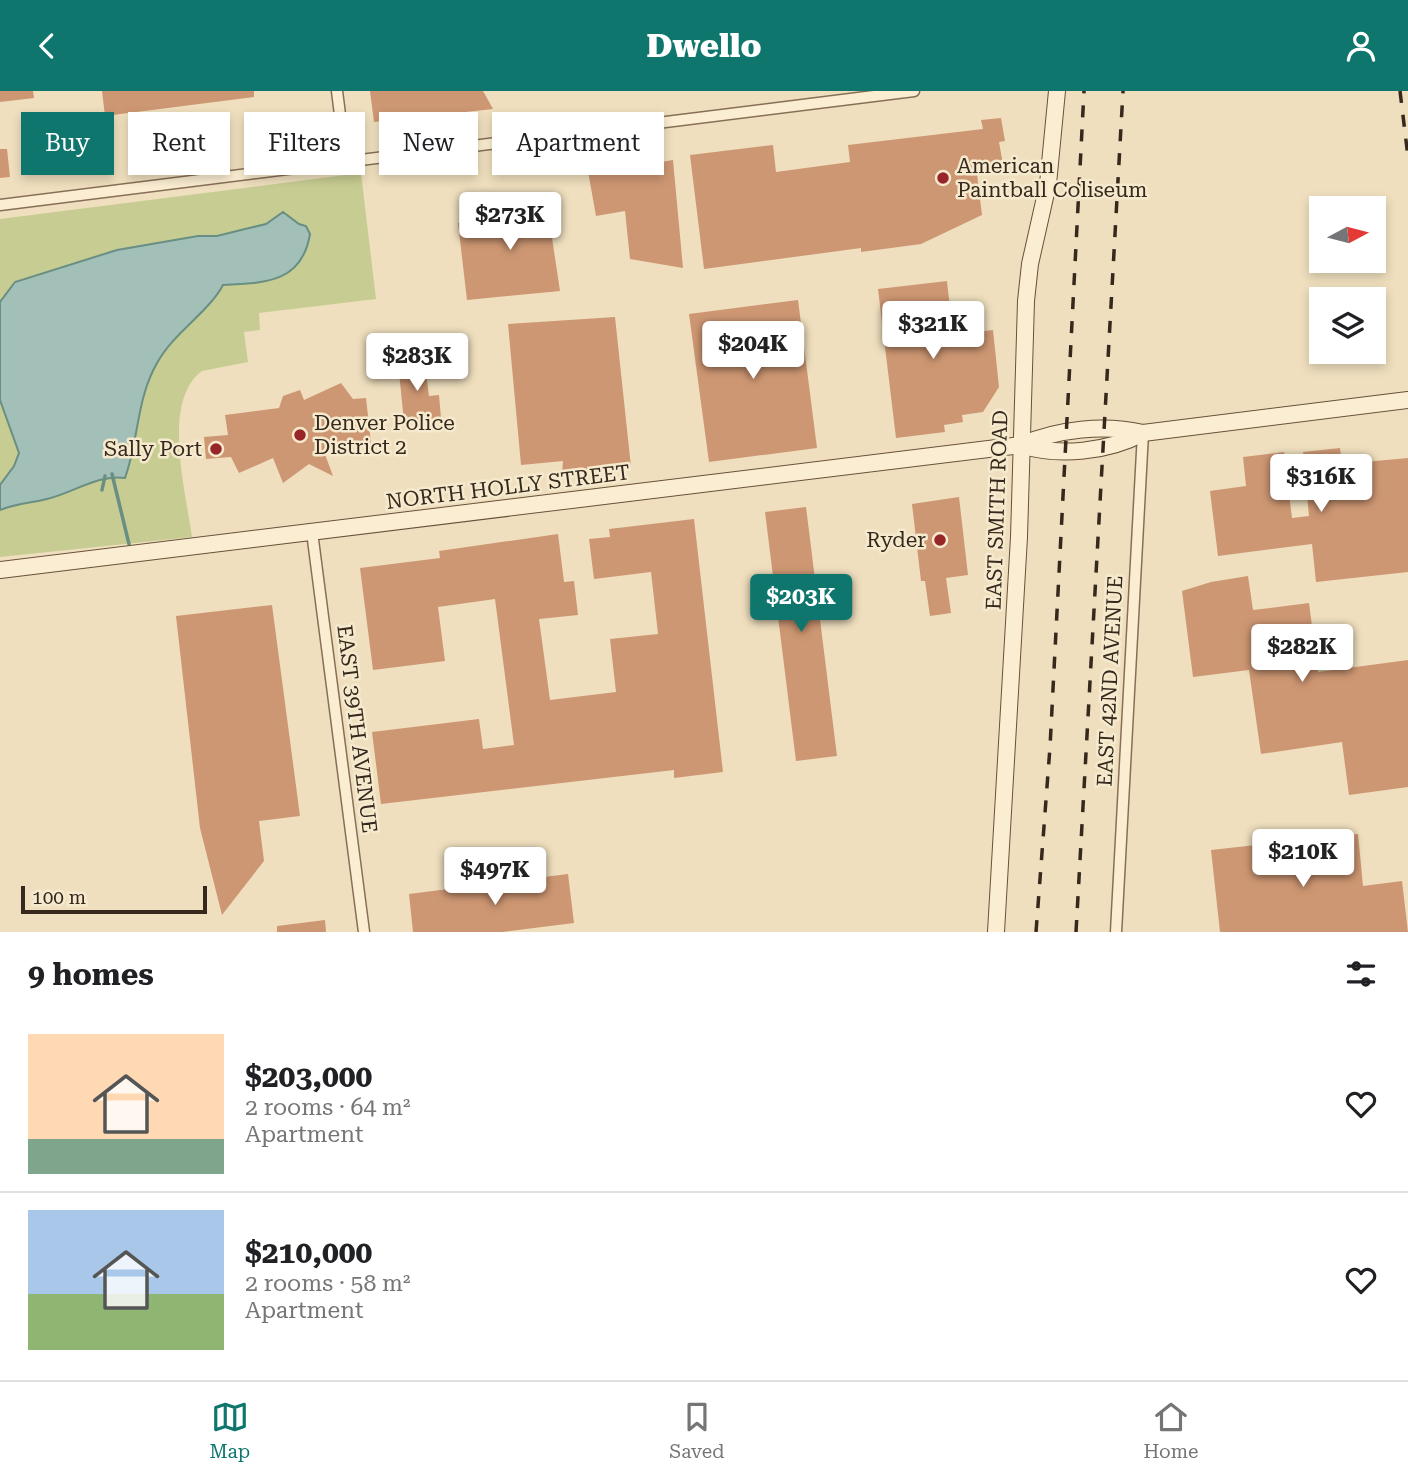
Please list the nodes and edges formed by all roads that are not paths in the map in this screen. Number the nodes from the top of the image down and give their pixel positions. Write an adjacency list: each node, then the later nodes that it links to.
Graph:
1 (337, 91): 4 (street)
2 (914, 91): 5 (street)
3 (1057, 91): 10 (street, EAST SMITH ROAD)
4 (340, 112)
5 (365, 160)
6 (244, 175): 7 (street)
7 (0, 205)
8 (1408, 400): 9 (street, NORTH HOLLY STREET)
9 (1143, 433): 10 (street, NORTH HOLLY STREET); 15 (street, EAST 42ND AVENUE)
10 (1021, 445): 11 (street, NORTH HOLLY STREET); 14 (street, EAST SMITH ROAD)
11 (312, 532): 12 (street, NORTH HOLLY STREET); 13 (street, EAST 39TH AVENUE)
12 (0, 570)
13 (364, 932)
14 (996, 932)
15 (1116, 932)

